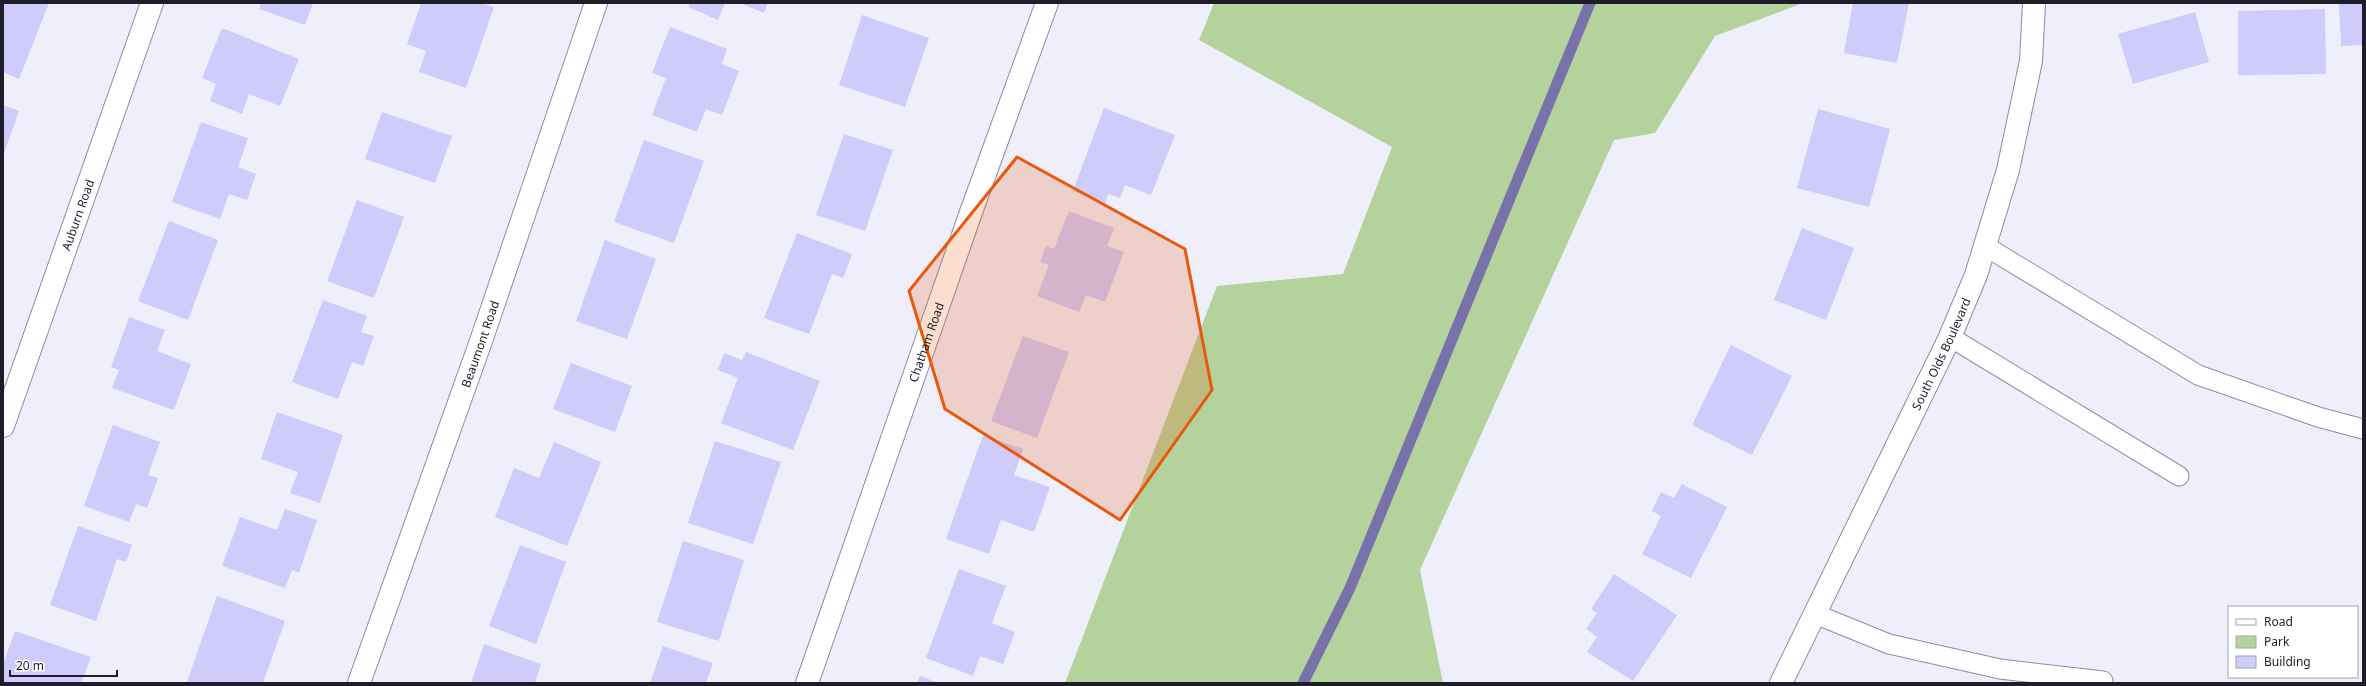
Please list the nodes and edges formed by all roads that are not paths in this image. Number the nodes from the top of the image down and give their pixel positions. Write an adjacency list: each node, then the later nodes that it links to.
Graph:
1 (152, 3): 7 (street, Auburn Road)
2 (596, 3): 12 (street, Beaumont Road)
3 (1047, 3): 13 (street, Chatham Road)
4 (2034, 3): 5 (street, South Olds Boulevard)
5 (1985, 246): 6 (street, South Olds Boulevard); 8 (lane)
6 (1950, 337): 9 (lane); 10 (street, South Olds Boulevard)
7 (3, 426)
8 (2363, 429)
9 (2179, 476)
10 (1814, 614): 11 (lane); 14 (street, South Olds Boulevard)
11 (2103, 681)
12 (359, 683)
13 (807, 683)
14 (1781, 683)

